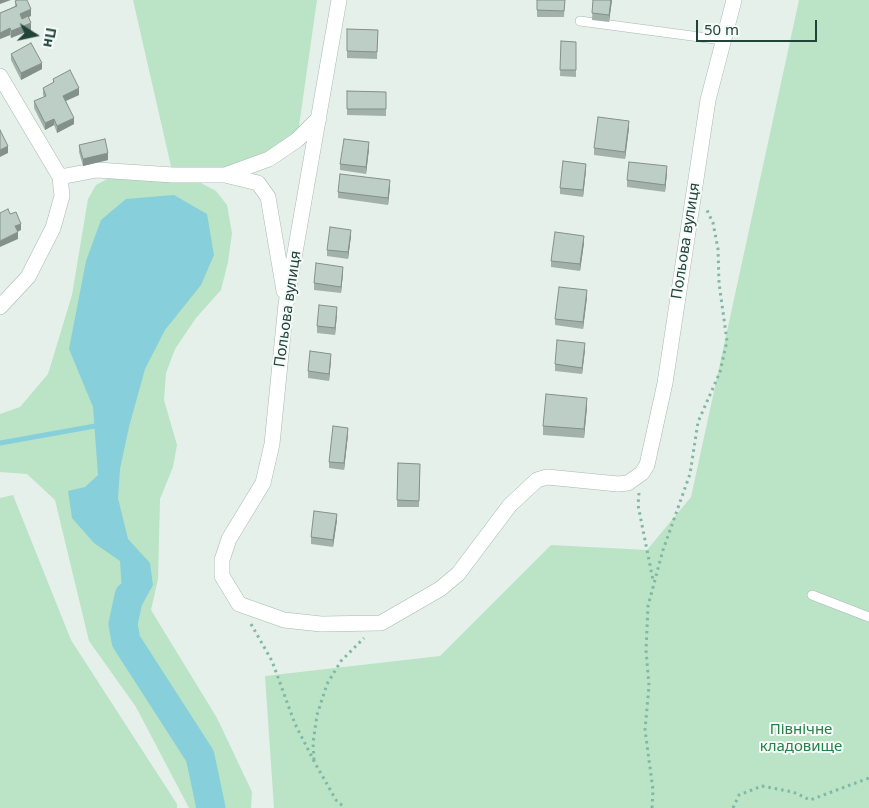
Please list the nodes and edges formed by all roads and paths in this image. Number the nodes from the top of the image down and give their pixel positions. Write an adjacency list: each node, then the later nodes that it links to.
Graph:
1 (339, 0): 6 (street, Польова вулиця)
2 (734, 0): 4 (street, Польова вулиця)
3 (580, 21): 4 (lane)
4 (722, 40): 9 (street, Польова вулиця)
5 (0, 76): 8 (street)
6 (319, 118): 7 (street); 10 (street, Польова вулиця)
7 (225, 175): 8 (street); 10 (street)
8 (60, 177): 11 (street)
9 (694, 187): 12 (street, Польова вулиця); 13 (path)
10 (286, 304): 15 (street, Польова вулиця)
11 (0, 307)
12 (639, 476): 13 (path); 17 (street)
13 (653, 582): 21 (path)
14 (812, 595): 16 (lane)
15 (239, 604): 17 (street); 18 (path)
16 (869, 617)
17 (381, 623): 18 (path)
18 (314, 763): 20 (path)
19 (869, 778): 22 (path)
20 (345, 808)
21 (652, 808)
22 (733, 808)

